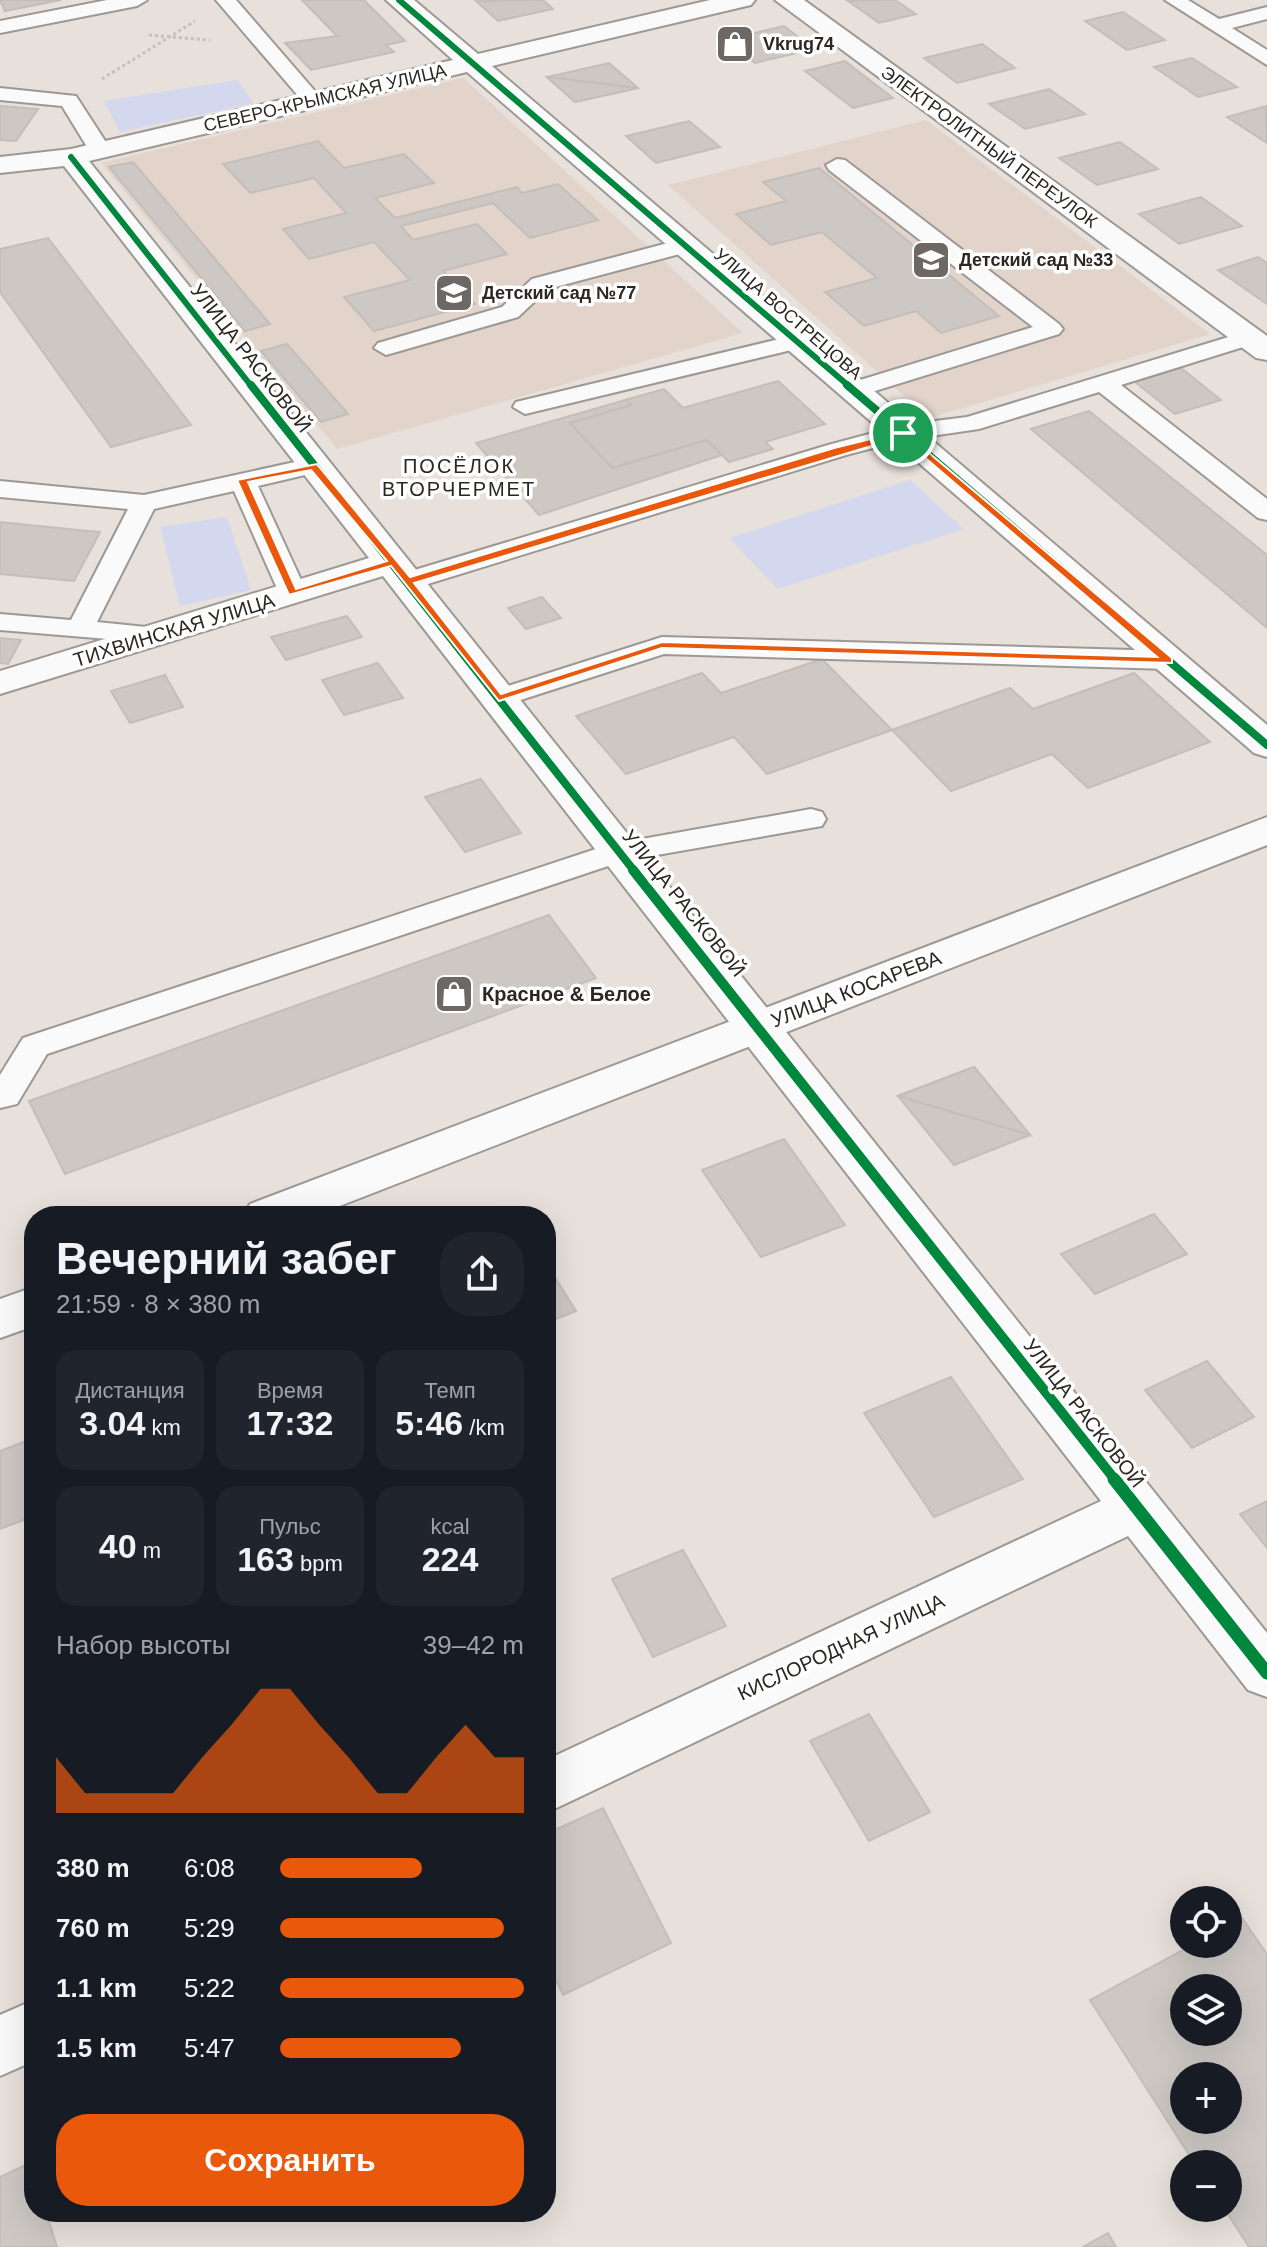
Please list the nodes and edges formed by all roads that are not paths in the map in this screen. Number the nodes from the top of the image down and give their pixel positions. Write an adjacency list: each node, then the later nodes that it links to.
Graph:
1 (137, 0): 9 (lane)
2 (399, 0): 11 (street, УЛИЦА ВОСТРЕЦОВА)
3 (742, 0): 11 (street, СЕВЕРО-КРЫМСКАЯ УЛИЦА)
4 (788, 0): 19 (street, ЭЛЕКТРОЛИТНЫЙ ПЕРЕУЛОК)
5 (1175, 0): 8 (lane)
6 (226, 1): 13 (lane)
7 (1267, 13): 8 (lane)
8 (1216, 26): 10 (lane)
9 (0, 27)
10 (1267, 59)
11 (472, 64): 13 (street, СЕВЕРО-КРЫМСКАЯ УЛИЦА); 17 (street, УЛИЦА ВОСТРЕЦОВА)
12 (0, 94): 14 (lane)
13 (313, 101): 14 (street, СЕВЕРО-КРЫМСКАЯ УЛИЦА)
14 (86, 154): 15 (street, СЕВЕРО-КРЫМСКАЯ УЛИЦА); 25 (street, УЛИЦА РАСКОВОЙ)
15 (0, 165)
16 (837, 165): 22 (lane)
17 (683, 246): 18 (street, УЛИЦА ВОСТРЕЦОВА); 20 (lane)
18 (796, 342): 22 (street, УЛИЦА ВОСТРЕЦОВА); 23 (lane)
19 (1258, 344): 21 (lane)
20 (386, 348)
21 (1103, 383): 24 (lane); 29 (lane)
22 (853, 390): 24 (street, УЛИЦА ВОСТРЕЦОВА)
23 (525, 407)
24 (903, 433): 30 (lane); 35 (street, УЛИЦА ВОСТРЕЦОВА)
25 (313, 466): 26 (lane); 30 (street, УЛИЦА РАСКОВОЙ)
26 (242, 480): 28 (lane); 31 (lane)
27 (0, 489): 28 (lane)
28 (144, 503): 33 (lane)
29 (1267, 512)
30 (401, 572): 31 (street, ТИХВИНСКАЯ УЛИЦА); 37 (street, УЛИЦА РАСКОВОЙ)
31 (293, 593): 34 (street, ТИХВИНСКАЯ УЛИЦА)
32 (0, 622): 33 (lane)
33 (80, 629): 34 (lane)
34 (156, 635): 36 (street, ТИХВИНСКАЯ УЛИЦА)
35 (1168, 660): 37 (lane); 38 (street, УЛИЦА ВОСТРЕЦОВА)
36 (0, 683)
37 (499, 698): 41 (street, УЛИЦА РАСКОВОЙ)
38 (1267, 745)
39 (811, 819): 41 (lane)
40 (1267, 830): 42 (street, УЛИЦА КОСАРЕВА)
41 (619, 852): 42 (street, УЛИЦА РАСКОВОЙ); 43 (lane)
42 (760, 1026): 44 (street, УЛИЦА КОСАРЕВА); 47 (street, УЛИЦА РАСКОВОЙ)
43 (0, 1096)
44 (292, 1206)
45 (24, 1310): 46 (street)
46 (0, 1319)
47 (1136, 1508): 48 (street, УЛИЦА РАСКОВОЙ); 49 (street, КИСЛОРОДНАЯ УЛИЦА)
48 (1267, 1673)
49 (556, 1782)
50 (24, 2035): 51 (street)
51 (0, 2046)

